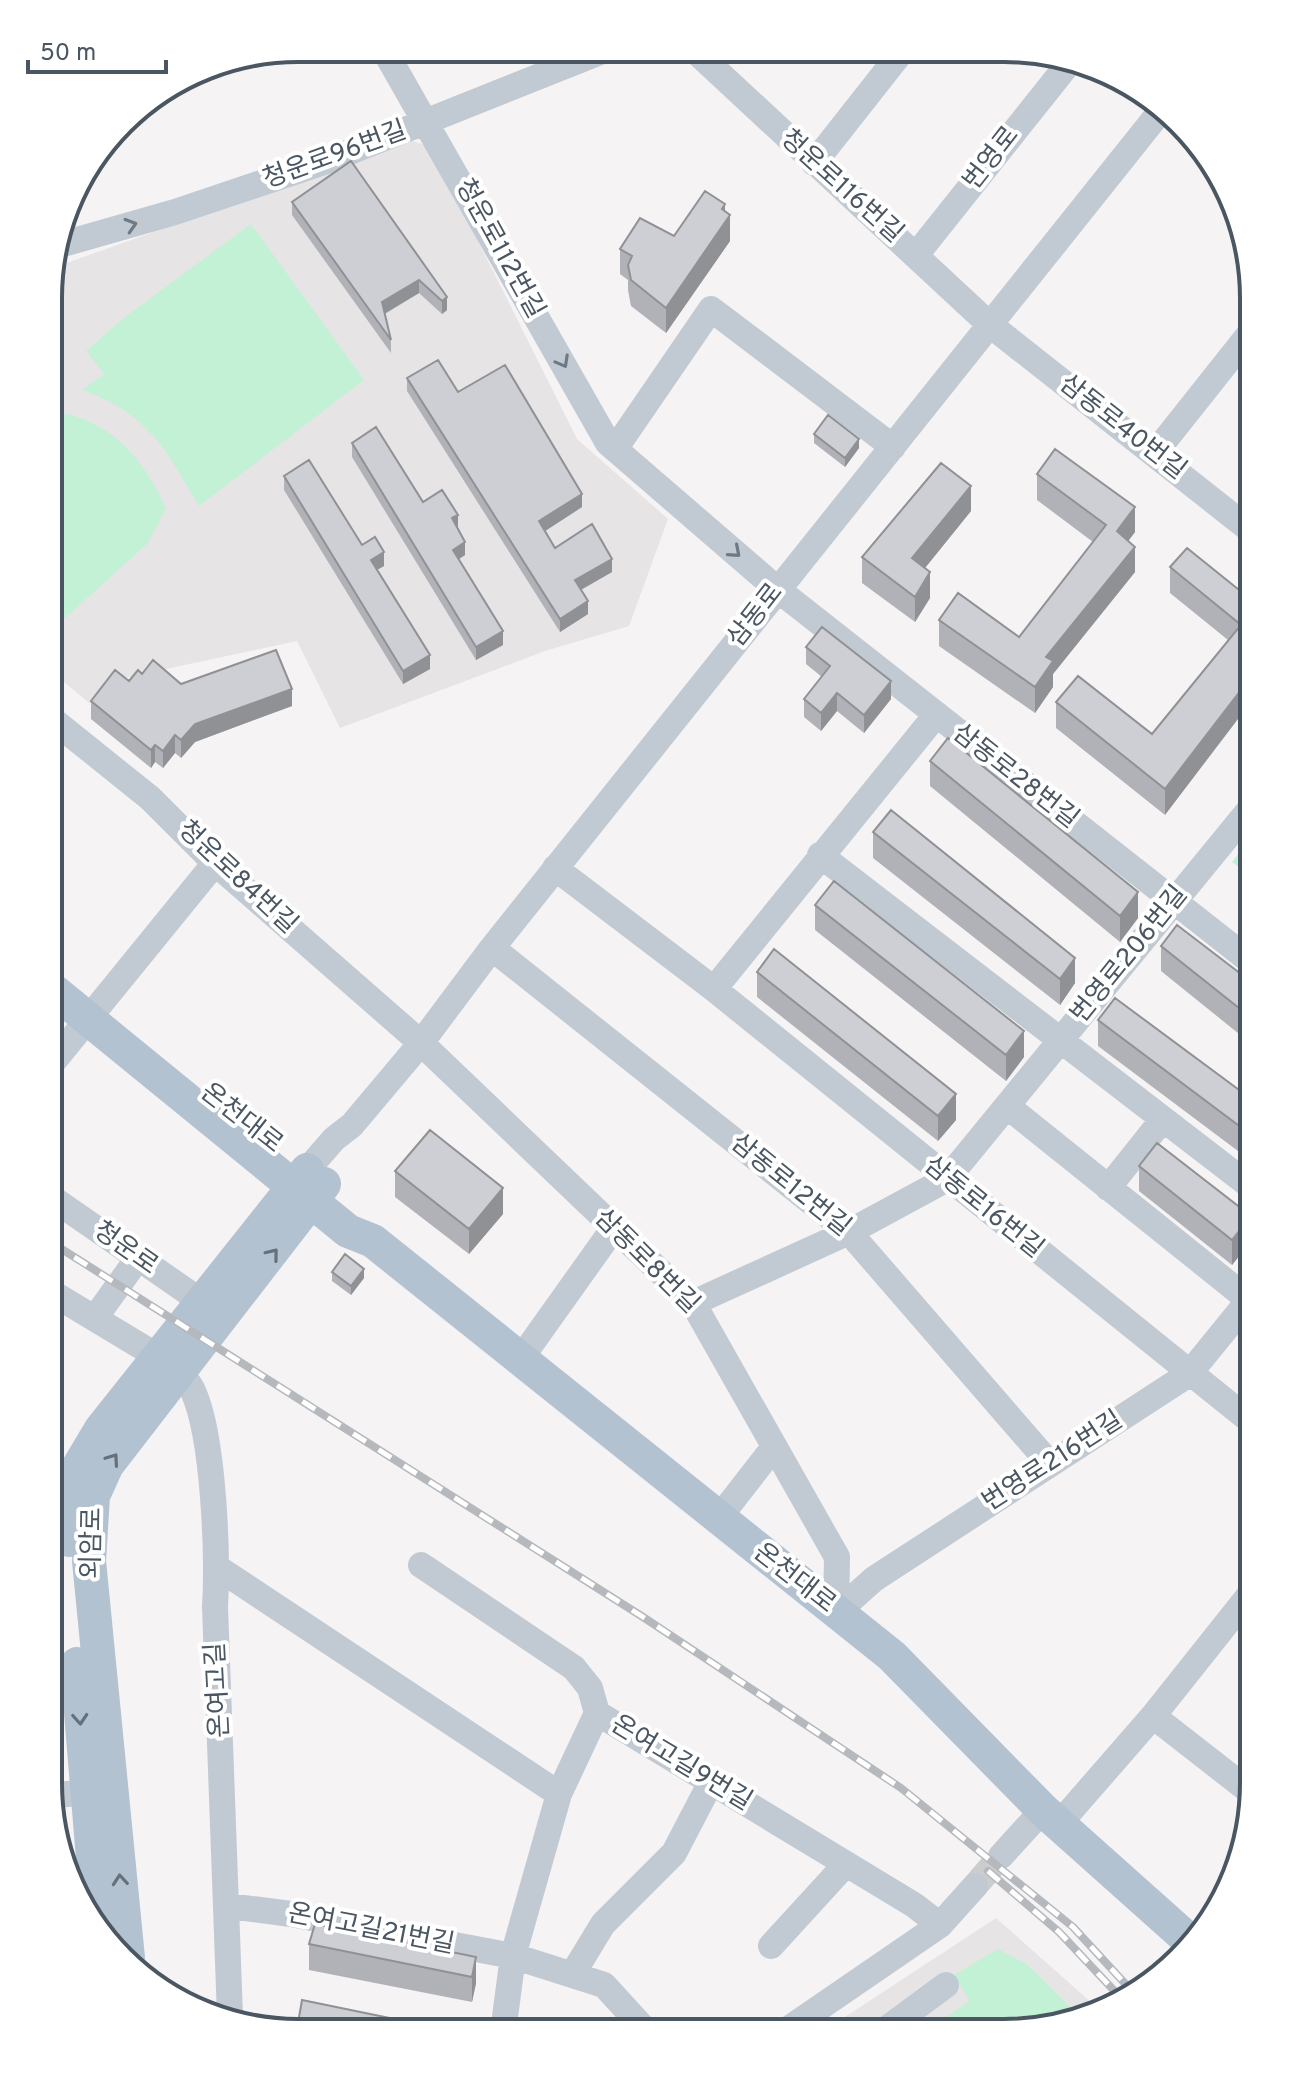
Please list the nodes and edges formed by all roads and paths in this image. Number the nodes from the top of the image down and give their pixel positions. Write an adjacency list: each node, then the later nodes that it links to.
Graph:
1 (391, 62): 7 (street, 청운로112번길)
2 (576, 62): 7 (street, 청운로96번길)
3 (707, 62): 8 (street, 청운로116번길)
4 (894, 62): 8 (street)
5 (1064, 70): 10 (street, 번영로)
6 (1155, 117): 11 (street, 삼동로)
7 (428, 123): 9 (street, 청운로96번길, one-way to 7); 14 (street, 청운로112번길, one-way to 14)
8 (814, 163): 10 (street, 청운로116번길)
9 (69, 242)
10 (916, 255): 11 (street, 청운로116번길)
11 (989, 324): 13 (street, 삼동로); 15 (street, 삼동로40번길)
12 (1240, 346): 15 (street)
13 (893, 447): 14 (street); 17 (street, 삼동로)
14 (615, 449): 17 (street, 청운로112번길, one-way to 17)
15 (1154, 454): 16 (street, 삼동로40번길)
16 (1240, 522)
17 (777, 589): 18 (street, 삼동로28번길); 23 (street, 삼동로)
18 (936, 715): 21 (street); 24 (street, 삼동로28번길)
19 (62, 727): 22 (street, 청운로84번길)
20 (1240, 822): 24 (street, 번영로206번길)
21 (820, 855): 28 (street); 31 (street)
22 (215, 863): 30 (street); 32 (street, 청운로84번길)
23 (555, 868): 25 (street, 삼동로); 28 (street, 삼동로16번길)
24 (1174, 902): 26 (street, 삼동로28번길); 31 (street, 번영로206번길)
25 (492, 948): 32 (street, 삼동로); 42 (street, 삼동로12번길)
26 (1240, 953)
27 (62, 980): 30 (main road, 온천대로)
28 (714, 989): 37 (street, 삼동로16번길)
29 (62, 994): 30 (main road, 온천대로)
30 (93, 1012): 33 (street); 38 (main road, 온천대로)
31 (1061, 1040): 34 (street, 번영로206번길); 35 (street)
32 (421, 1043): 38 (street, 삼동로); 41 (street, 삼동로8번길)
33 (62, 1051)
34 (1007, 1106): 37 (street, 번영로206번길); 39 (street)
35 (1163, 1119): 36 (street); 39 (street)
36 (1239, 1178)
37 (947, 1179): 42 (street, 번영로206번길); 52 (street, 삼동로16번길)
38 (310, 1185): 46 (main road, 외암로); 50 (main road, 온천대로); 51 (main road, 외암로, one-way to 38)
39 (1108, 1188): 44 (street)
40 (62, 1205): 43 (street, 청운로)
41 (613, 1229): 47 (street, 삼동로8번길); 50 (street)
42 (849, 1232): 47 (street, 번영로206번길); 55 (street, 삼동로12번길)
43 (138, 1258): 46 (street, 청운로); 49 (street)
44 (1239, 1288)
45 (62, 1299): 49 (street)
46 (202, 1302): 51 (main road, 외암로)
47 (693, 1303): 54 (street, 삼동로8번길)
48 (1239, 1311): 52 (street, 번영로216번길)
49 (95, 1318): 51 (street)
50 (519, 1361): 58 (main road, 온천대로)
51 (168, 1363): 56 (main road, 외암로); 60 (street, 온여고길); 78 (main road, 외암로, one-way to 51)
52 (1189, 1374): 53 (street, 삼동로16번길); 55 (street, 번영로216번길)
53 (1239, 1413)
54 (774, 1447): 58 (street); 62 (street, 삼동로8번길)
55 (1050, 1464): 62 (street, 번영로216번길)
56 (62, 1471)
57 (62, 1492): 67 (main road, 외암로, one-way to 67)
58 (718, 1519): 62 (main road, 온천대로)
59 (421, 1565): 63 (street)
60 (218, 1568): 69 (street); 75 (street, 온여고길)
61 (1239, 1608): 64 (street)
62 (836, 1613): 70 (main road, 온천대로)
63 (597, 1713): 65 (street, 온여고길9번길); 69 (street, 온여고길9번길)
64 (1153, 1716): 66 (street); 70 (street)
65 (711, 1782): 72 (street, 온여고길9번길); 81 (street)
66 (1239, 1783)
67 (85, 1793): 68 (street); 74 (main road, 외암로)
68 (63, 1794)
69 (559, 1794): 80 (street)
70 (1051, 1817): 71 (street); 77 (main road, 온천대로)
71 (1001, 1856)
72 (846, 1864): 76 (street, 온여고길9번길); 79 (street)
73 (975, 1886): 76 (street)
74 (97, 1905)
75 (229, 1906): 80 (street, 온여고길21번길); 83 (street, 온여고길)
76 (940, 1925): 86 (street)
77 (1184, 1936)
78 (127, 1945)
79 (771, 1946)
80 (513, 1956): 81 (street, 온여고길21번길); 84 (street)
81 (572, 1975): 85 (street, 온여고길21번길)
82 (946, 1985): 87 (street)
83 (230, 2009)
84 (505, 2019)
85 (635, 2019)
86 (803, 2019)
87 (900, 2019)

